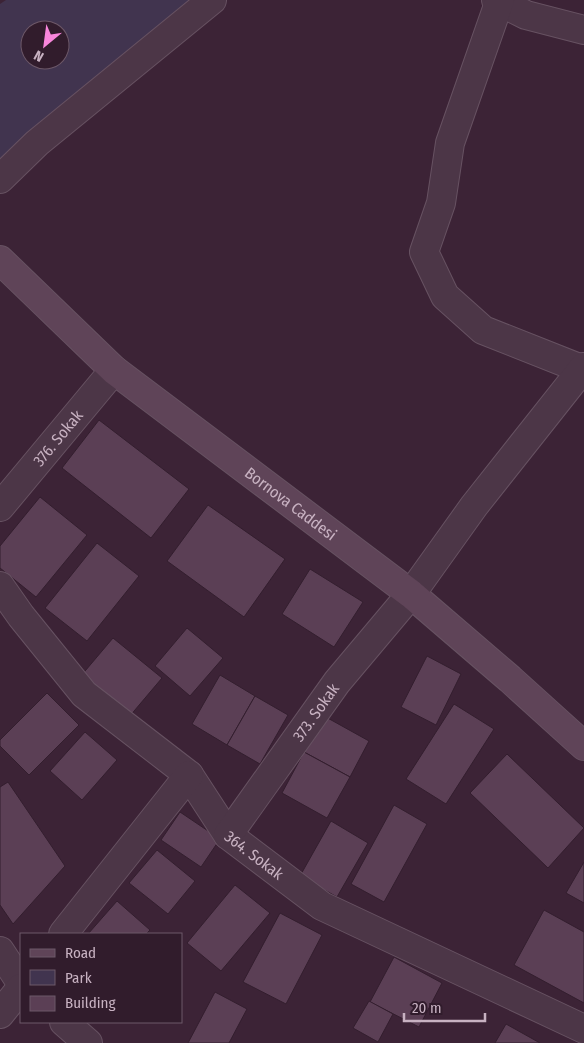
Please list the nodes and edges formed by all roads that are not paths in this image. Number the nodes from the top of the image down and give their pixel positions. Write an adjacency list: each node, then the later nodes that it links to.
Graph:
1 (212, 0): 4 (street)
2 (499, 0): 3 (street); 6 (street)
3 (584, 30)
4 (0, 179)
5 (0, 260): 7 (street, Bornova Caddesi)
6 (584, 368): 10 (street, 373. Sokak)
7 (114, 370): 8 (street, 376. Sokak); 10 (street, Bornova Caddesi)
8 (0, 507)
9 (0, 586): 12 (street, 364. Sokak)
10 (411, 594): 11 (street, Bornova Caddesi); 13 (street, 373. Sokak)
11 (584, 746)
12 (189, 775): 13 (street, 364. Sokak); 14 (street)
13 (228, 835): 20 (street, 364. Sokak)
14 (64, 933)
15 (0, 951): 16 (street)
16 (20, 981)
17 (20, 989): 18 (street)
18 (0, 1014)
19 (65, 1023): 21 (street)
20 (584, 1029)
21 (88, 1043)

